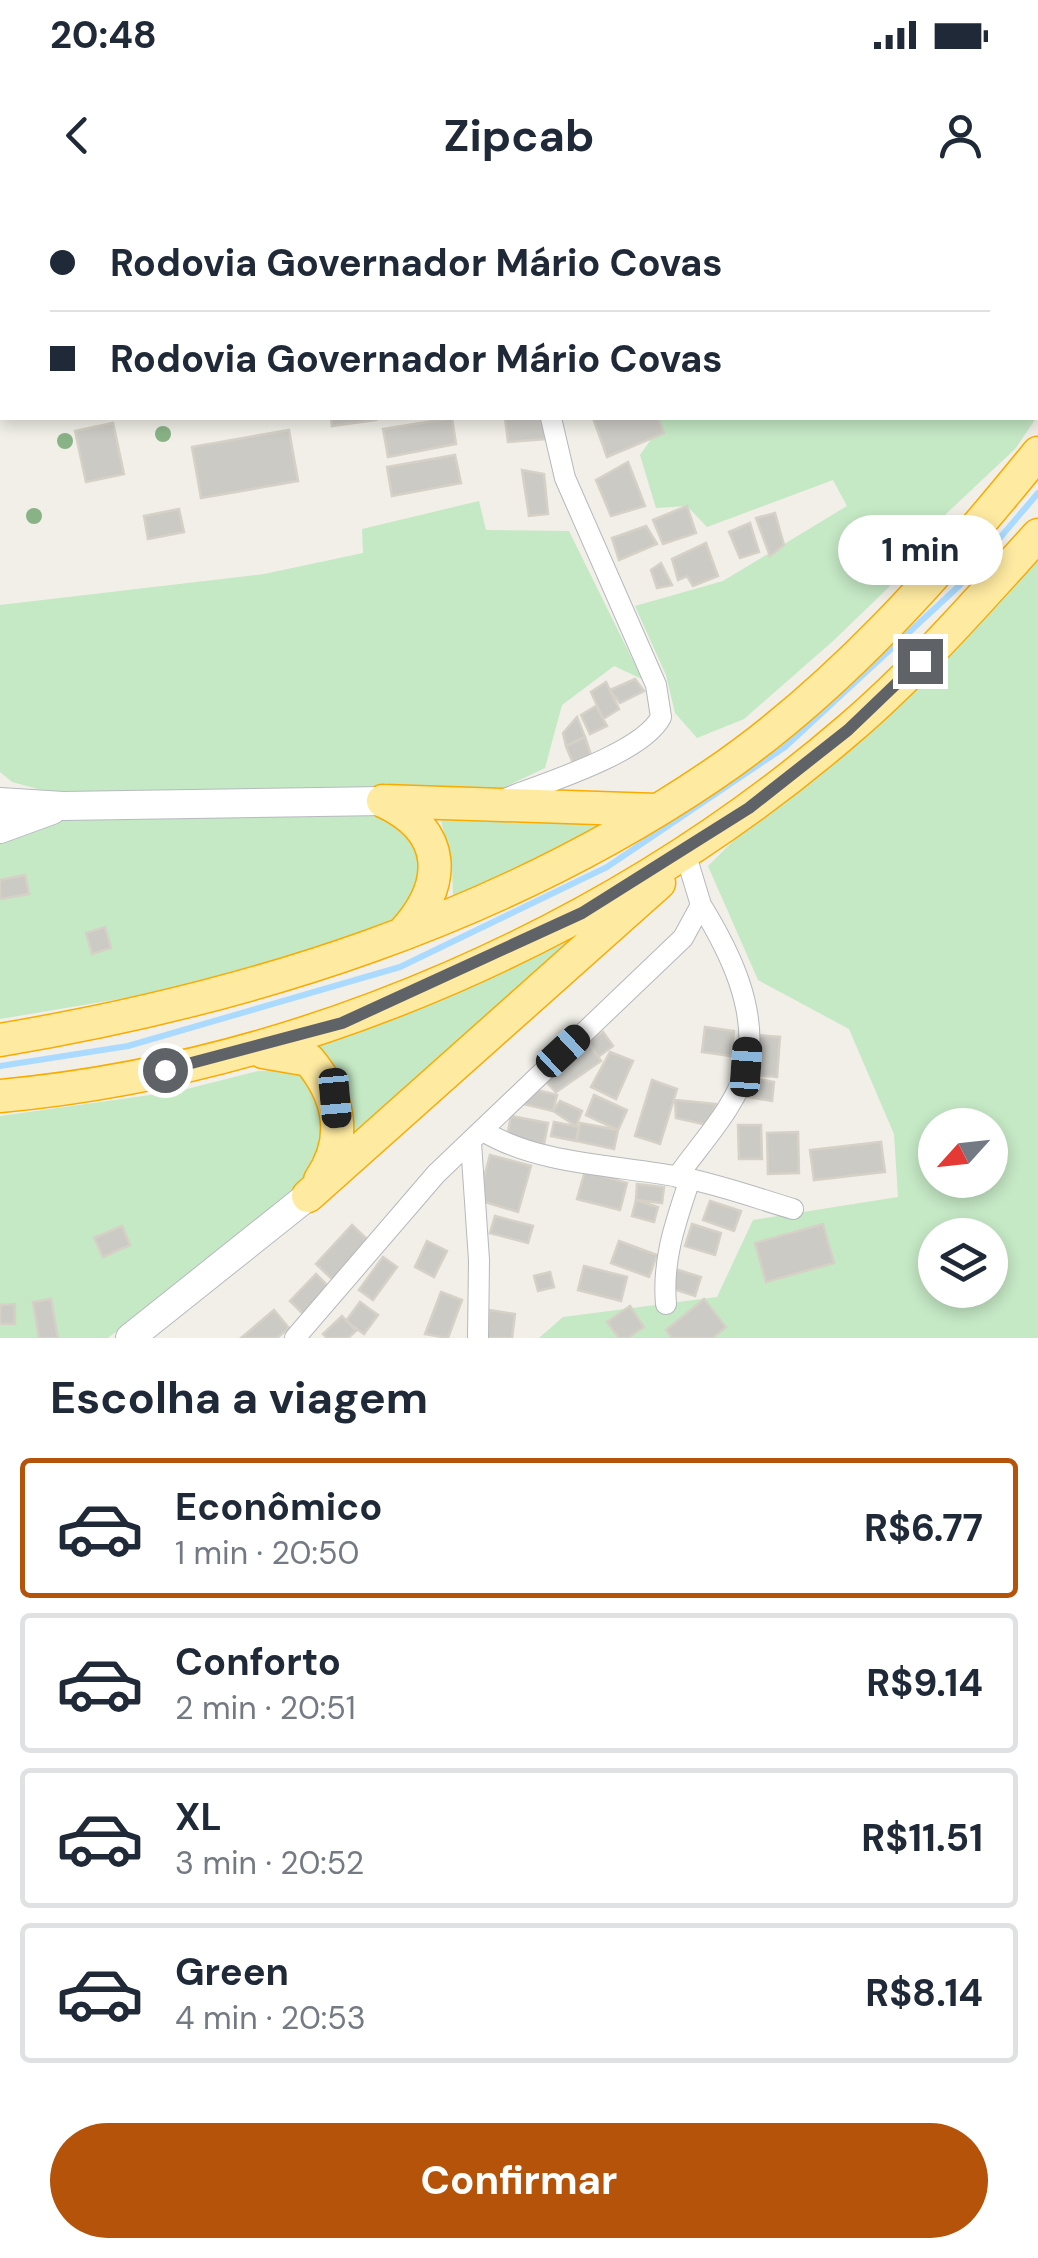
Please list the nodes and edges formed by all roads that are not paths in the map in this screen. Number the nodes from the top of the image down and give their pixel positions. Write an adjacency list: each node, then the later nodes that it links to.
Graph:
1 (551, 420): 7 (street)
2 (1038, 453): 9 (highway)
3 (1038, 535): 11 (highway)
4 (0, 786): 8 (main road)
5 (383, 801): 7 (highway); 8 (main road); 13 (highway)
6 (0, 802): 8 (main road)
7 (491, 804): 9 (highway)
8 (63, 806): 10 (main road)
9 (658, 810): 13 (highway)
10 (0, 829)
11 (695, 850): 12 (street); 15 (highway); 19 (highway)
12 (701, 905): 17 (street); 18 (street)
13 (398, 938): 14 (highway)
14 (0, 1040)
15 (243, 1051): 16 (highway); 19 (highway)
16 (0, 1096)
17 (477, 1137): 18 (street); 23 (street); 24 (street)
18 (684, 1178): 20 (street); 21 (street)
19 (308, 1196): 22 (main road)
20 (794, 1208)
21 (666, 1304)
22 (130, 1338)
23 (295, 1338)
24 (478, 1338)

